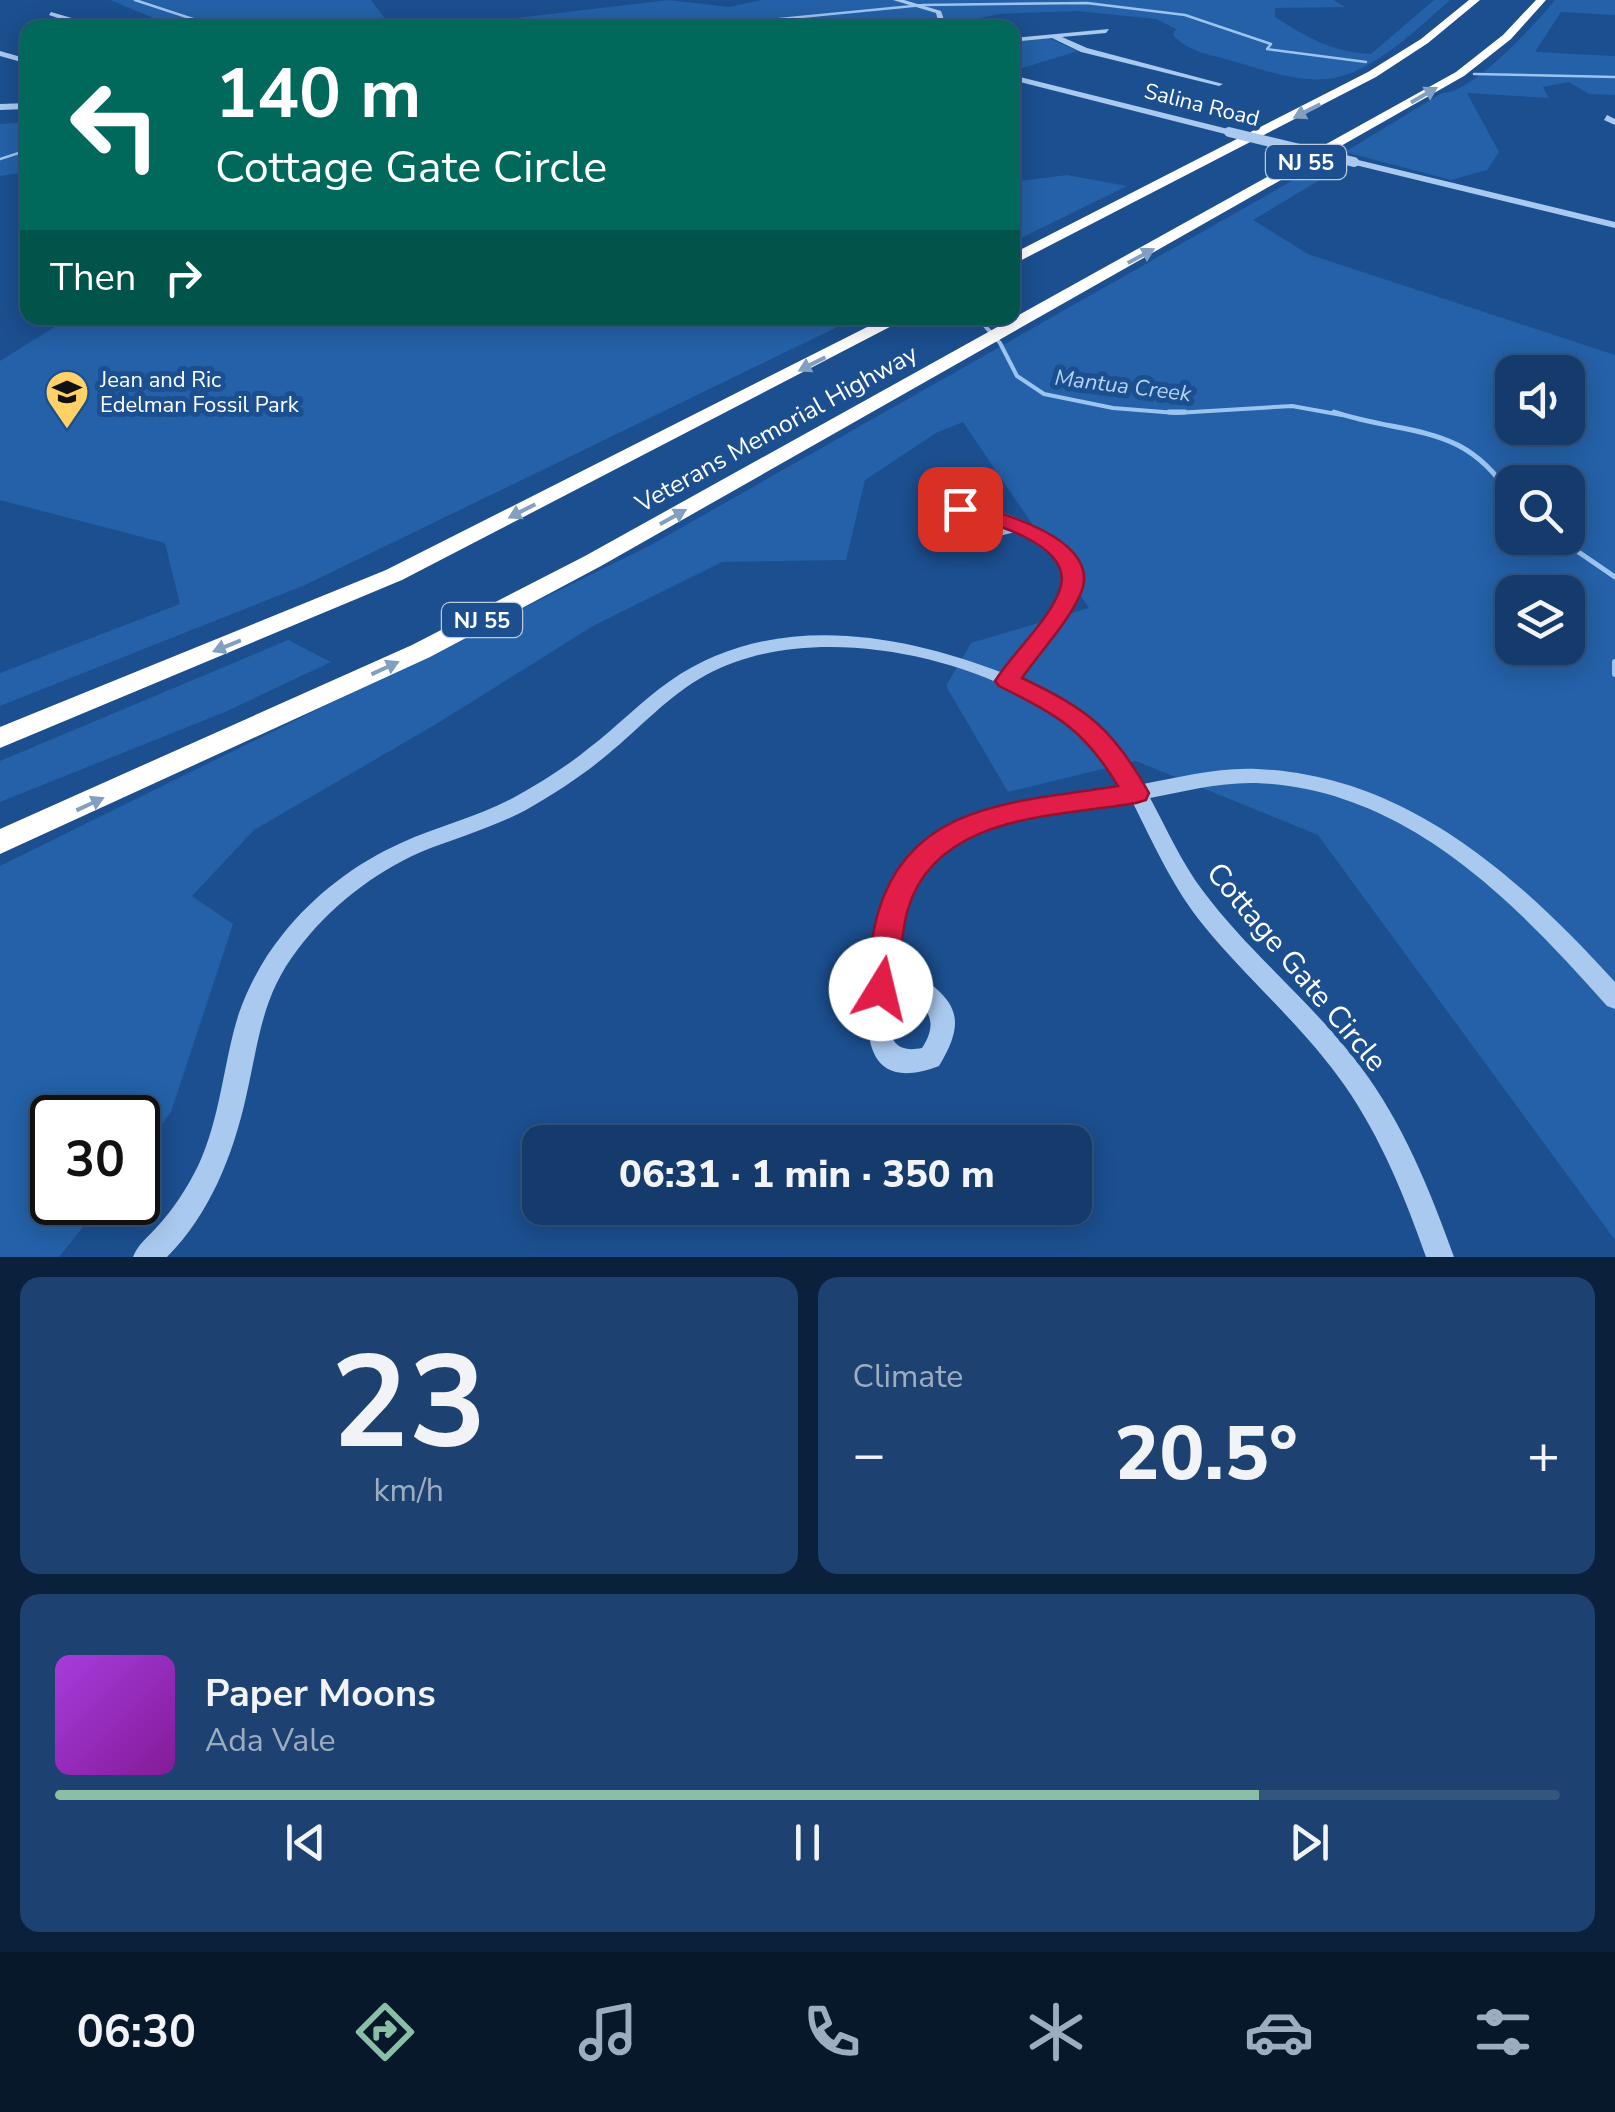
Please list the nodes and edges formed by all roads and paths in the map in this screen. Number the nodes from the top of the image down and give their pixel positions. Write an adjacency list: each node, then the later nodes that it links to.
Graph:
1 (896, 0): 6 (street)
2 (1475, 0): 13 (highway, NJ 55, one-way to 13)
3 (1542, 0): 14 (highway, Veterans Memorial Highway / NJ 55, one-way to 3)
4 (51, 14): 5 (street)
5 (70, 20)
6 (942, 20)
7 (1106, 31): 8 (street)
8 (1050, 35): 9 (street); 11 (street)
9 (1020, 39)
10 (1020, 79): 12 (street, Salina Road, bridge)
11 (1219, 84)
12 (1615, 226)
13 (1020, 256)
14 (1020, 321)
15 (884, 325): 19 (highway, Veterans Memorial Highway, one-way to 19)
16 (1014, 325): 21 (highway, Veterans Memorial Highway / NJ 55, one-way to 16)
17 (1018, 527): 18 (street)
18 (1007, 681): 20 (street, Cottage Gate Circle); 24 (street, Cottage Gate Circle)
19 (0, 738)
20 (1136, 793): 22 (street); 23 (street); 25 (street, Cottage Gate Circle)
21 (0, 842)
22 (885, 960)
23 (1615, 999)
24 (147, 1257)
25 (1440, 1257)

